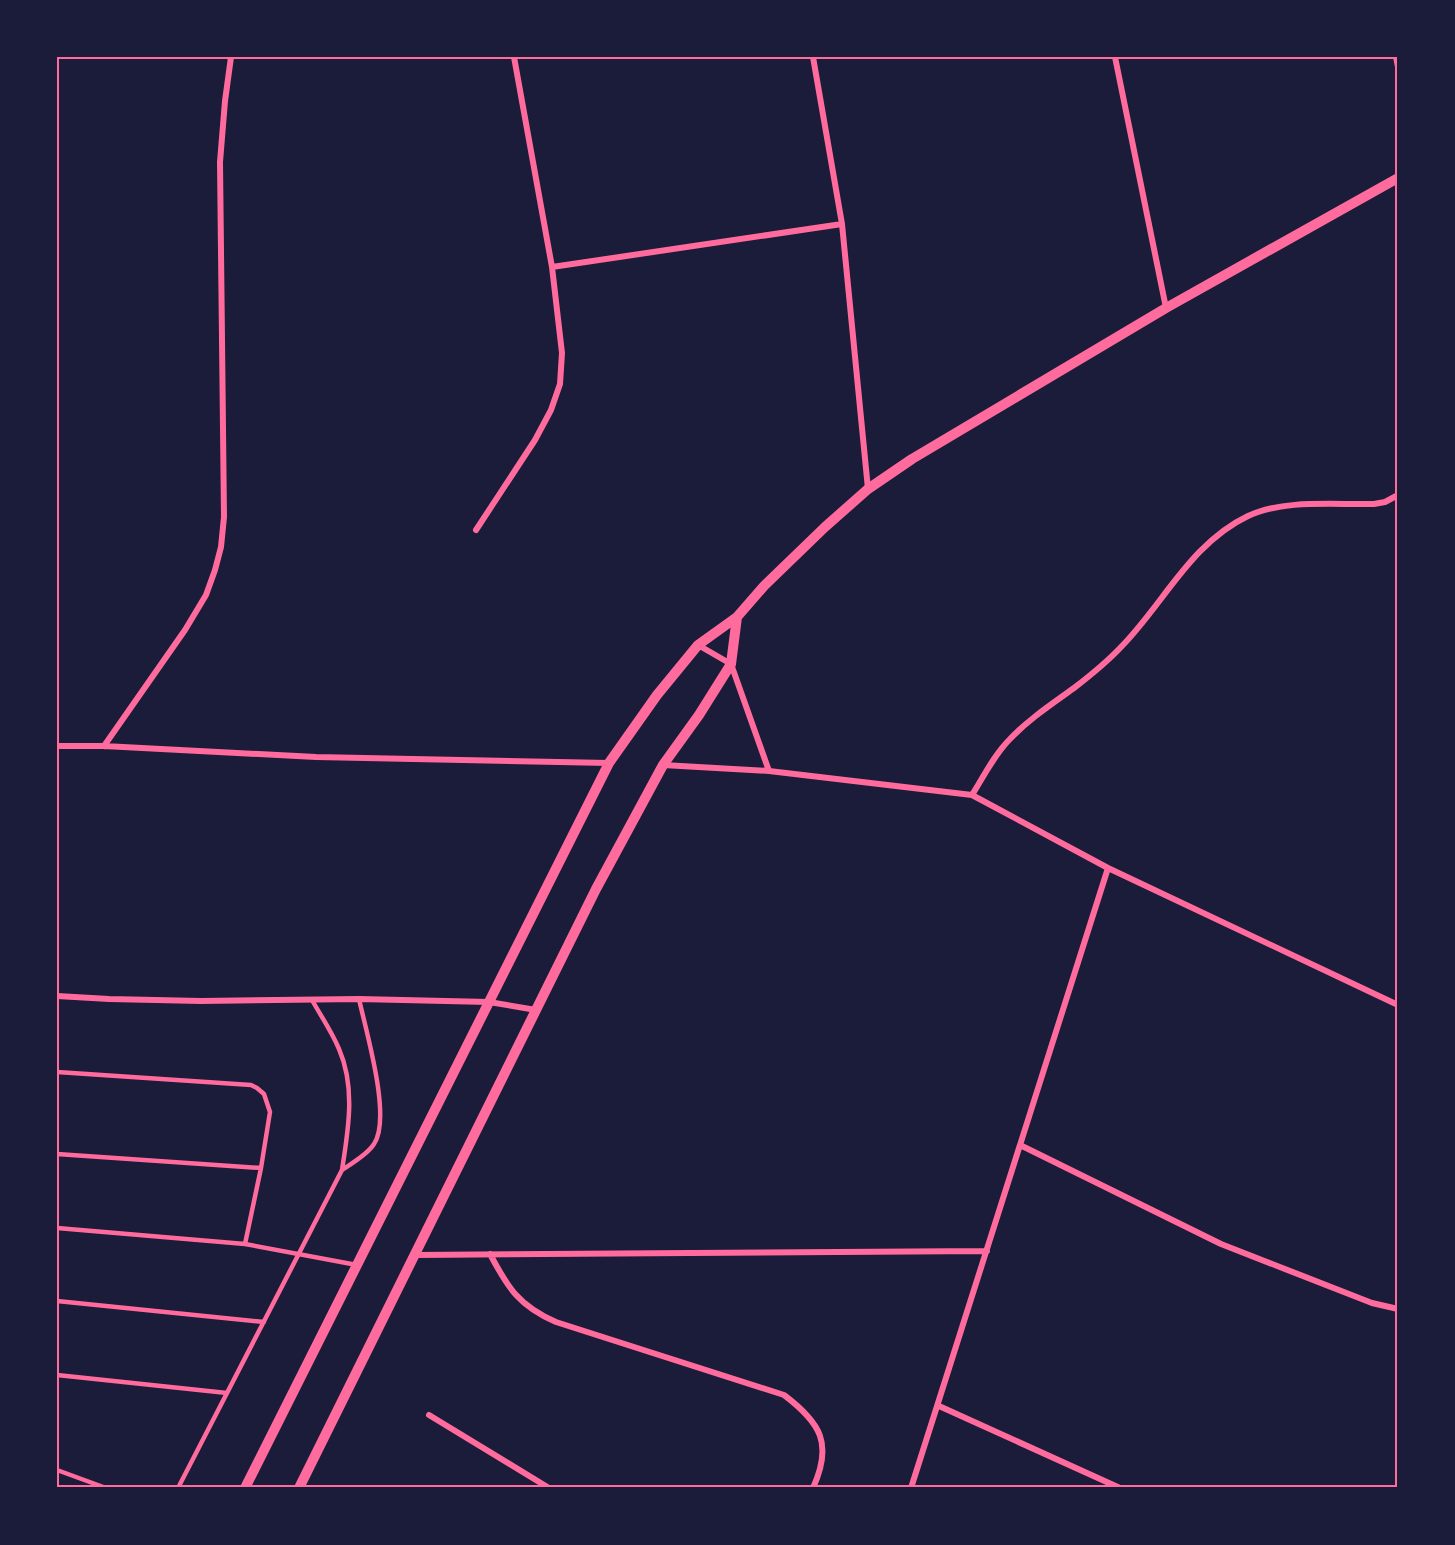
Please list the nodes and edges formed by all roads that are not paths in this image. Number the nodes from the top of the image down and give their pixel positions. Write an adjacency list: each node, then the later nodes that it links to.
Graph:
1 (231, 57): 18 (street)
2 (514, 57): 9 (street)
3 (813, 57): 8 (street)
4 (1115, 57): 10 (street)
5 (1396, 57): 6 (street)
6 (1398, 67)
7 (1398, 178): 10 (street)
8 (842, 224): 9 (street); 11 (street)
9 (552, 267): 13 (street)
10 (1166, 308): 11 (street)
11 (868, 489): 14 (street)
12 (1398, 495): 22 (street)
13 (476, 530)
14 (737, 617): 15 (street); 16 (street)
15 (698, 645): 16 (street); 19 (street)
16 (731, 664): 20 (street); 21 (street)
17 (57, 746): 18 (street)
18 (104, 746): 19 (street)
19 (609, 763): 27 (street)
20 (663, 765): 21 (street); 29 (street)
21 (769, 771): 22 (street)
22 (972, 795): 23 (street)
23 (1108, 868): 28 (street); 31 (street)
24 (57, 996): 26 (street)
25 (359, 999): 26 (street); 27 (street); 34 (lane)
26 (312, 1000): 34 (lane)
27 (489, 1002): 29 (street); 41 (street)
28 (1398, 1005)
29 (536, 1010): 40 (street)
30 (57, 1072): 33 (lane)
31 (1020, 1144): 37 (street); 43 (street)
32 (57, 1154): 33 (lane)
33 (261, 1168): 36 (lane)
34 (342, 1170): 38 (lane)
35 (57, 1228): 36 (lane)
36 (245, 1244): 38 (lane)
37 (987, 1251): 39 (street); 47 (street)
38 (299, 1253): 41 (lane); 44 (lane)
39 (490, 1254): 40 (street); 55 (street)
40 (414, 1255): 53 (street)
41 (357, 1265): 52 (street)
42 (57, 1301): 44 (lane)
43 (1398, 1309)
44 (264, 1322): 46 (lane)
45 (57, 1376): 46 (lane)
46 (227, 1393): 51 (lane)
47 (939, 1406): 56 (street); 57 (street)
48 (429, 1414): 54 (street)
49 (57, 1470): 50 (lane)
50 (106, 1488)
51 (178, 1488)
52 (245, 1488)
53 (299, 1488)
54 (549, 1488)
55 (813, 1488)
56 (911, 1488)
57 (1120, 1488)

